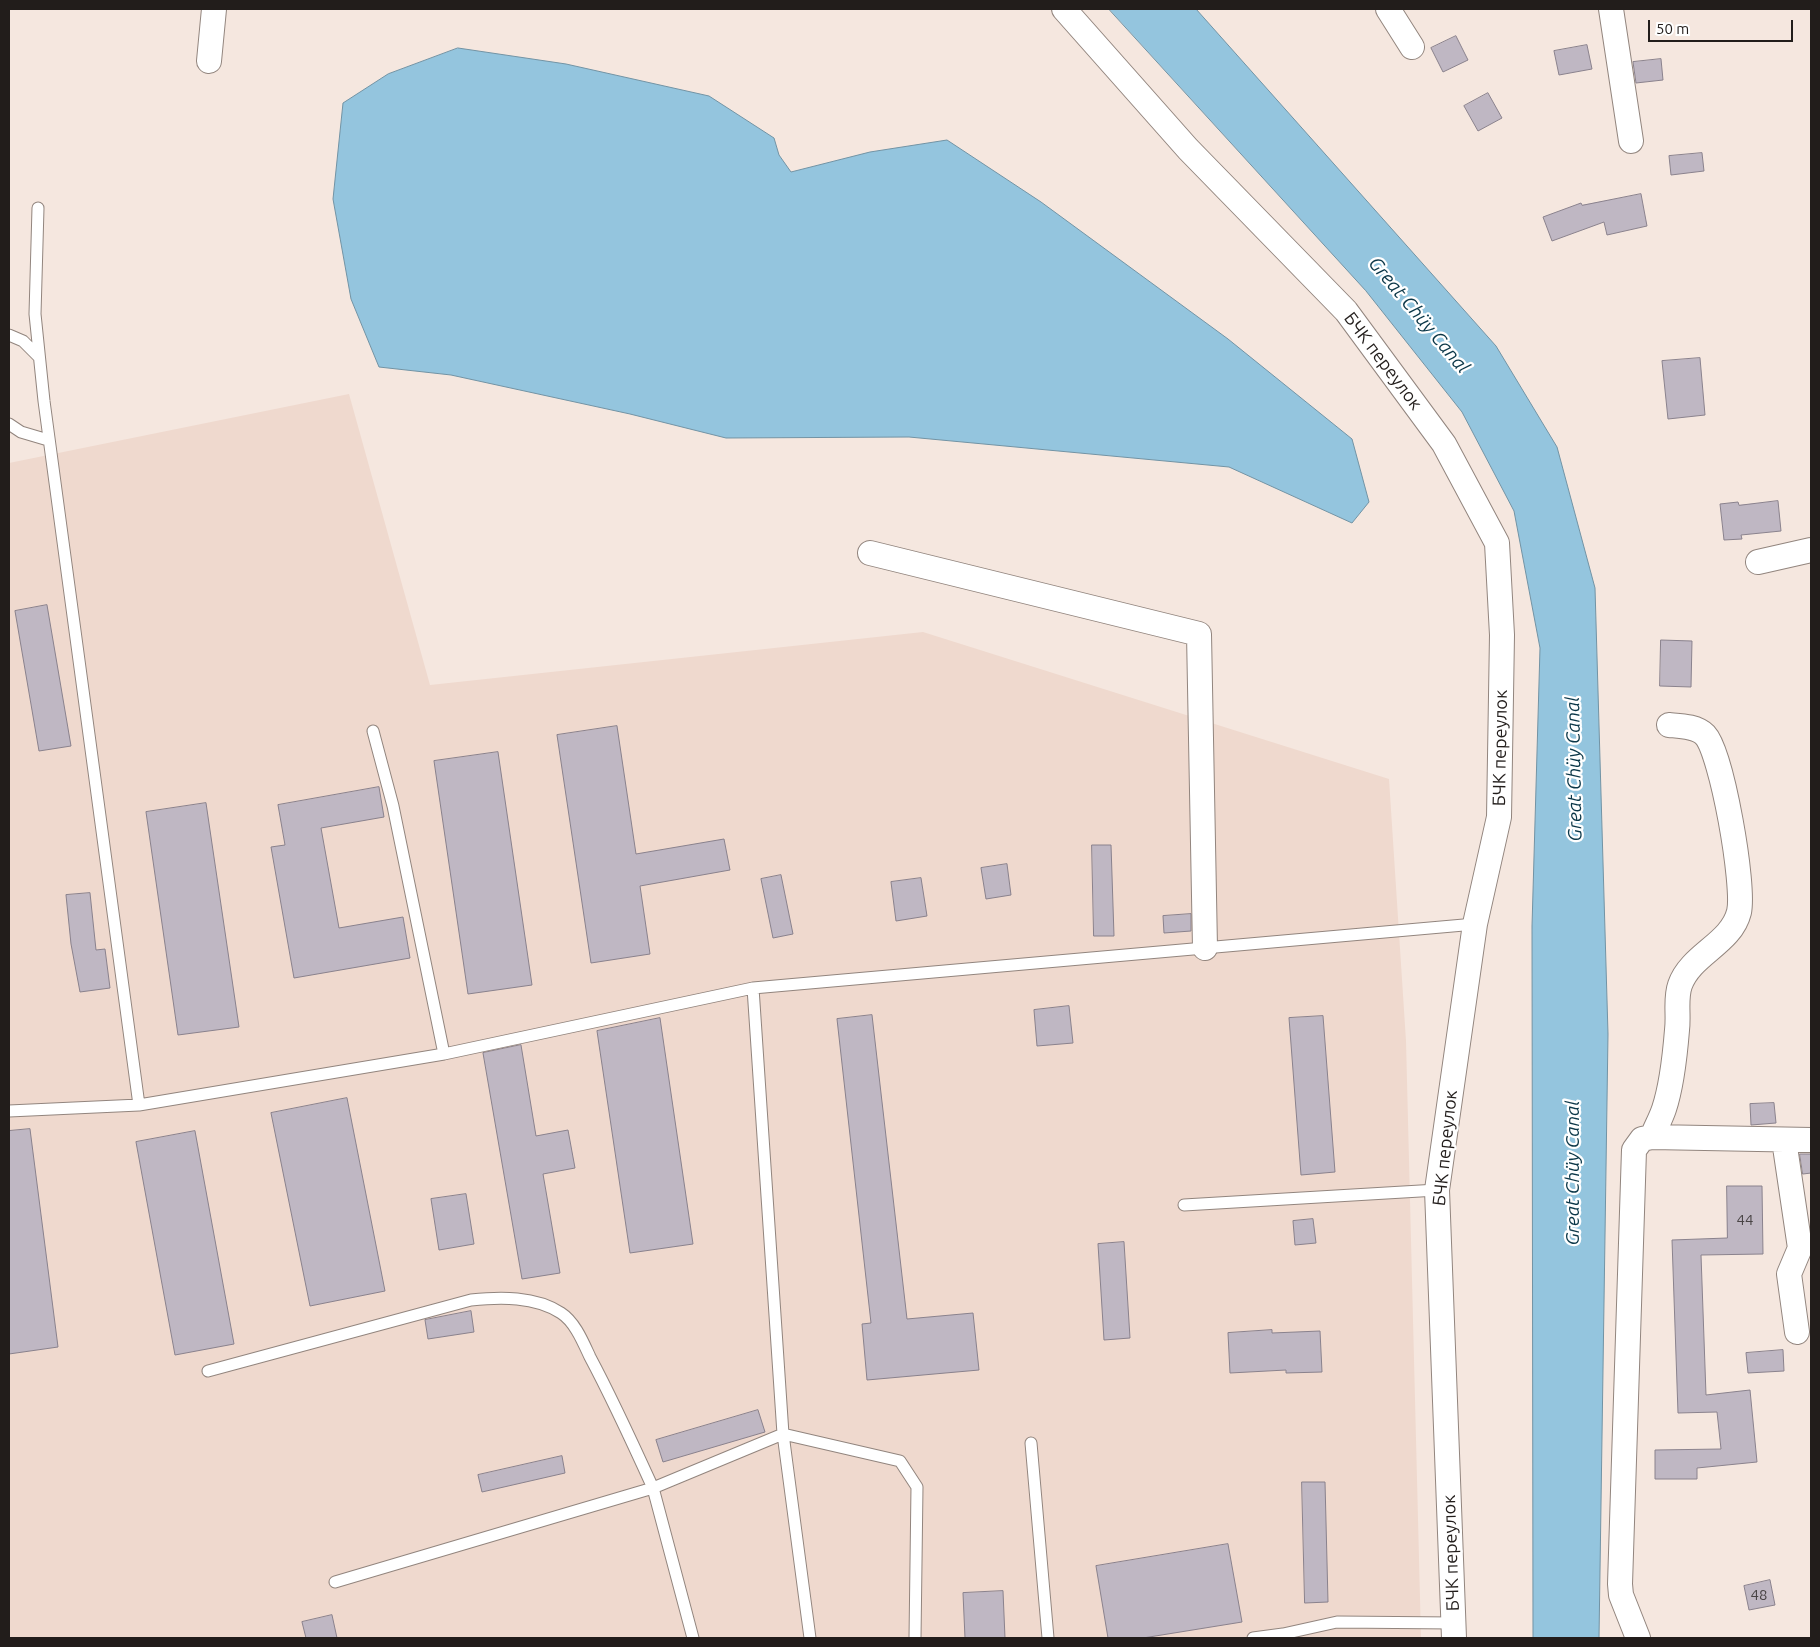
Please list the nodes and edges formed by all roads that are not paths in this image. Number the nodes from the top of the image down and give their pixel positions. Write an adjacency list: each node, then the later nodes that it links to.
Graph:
1 (214, 9): 6 (street)
2 (1064, 9): 18 (street, БЧК переулок)
3 (1388, 9): 5 (street)
4 (1611, 9): 7 (street)
5 (1412, 47)
6 (209, 61)
7 (1631, 141)
8 (38, 208): 10 (lane)
9 (9, 335): 10 (lane)
10 (39, 357): 12 (lane)
11 (9, 424): 12 (lane)
12 (48, 440): 22 (lane)
13 (1811, 550): 15 (street)
14 (870, 553): 19 (street)
15 (1758, 562)
16 (1669, 725): 24 (street)
17 (373, 731): 21 (lane)
18 (1475, 924): 19 (lane); 27 (street, БЧК переулок)
19 (1205, 948): 20 (lane)
20 (753, 988): 21 (lane); 31 (lane)
21 (444, 1054): 22 (lane)
22 (139, 1105): 23 (lane)
23 (9, 1111)
24 (1652, 1136): 25 (street); 41 (street)
25 (1784, 1140): 26 (street); 29 (street)
26 (1811, 1140)
27 (1437, 1190): 28 (lane); 35 (street, БЧК переулок)
28 (1184, 1205)
29 (1797, 1332)
30 (208, 1370): 33 (lane)
31 (784, 1434): 33 (lane); 37 (lane); 38 (lane)
32 (1031, 1443): 39 (lane)
33 (653, 1488): 34 (lane); 36 (lane)
34 (335, 1582)
35 (1454, 1630): 40 (lane)
36 (693, 1638)
37 (810, 1638)
38 (915, 1638)
39 (1048, 1638)
40 (1253, 1638)
41 (1638, 1638)

